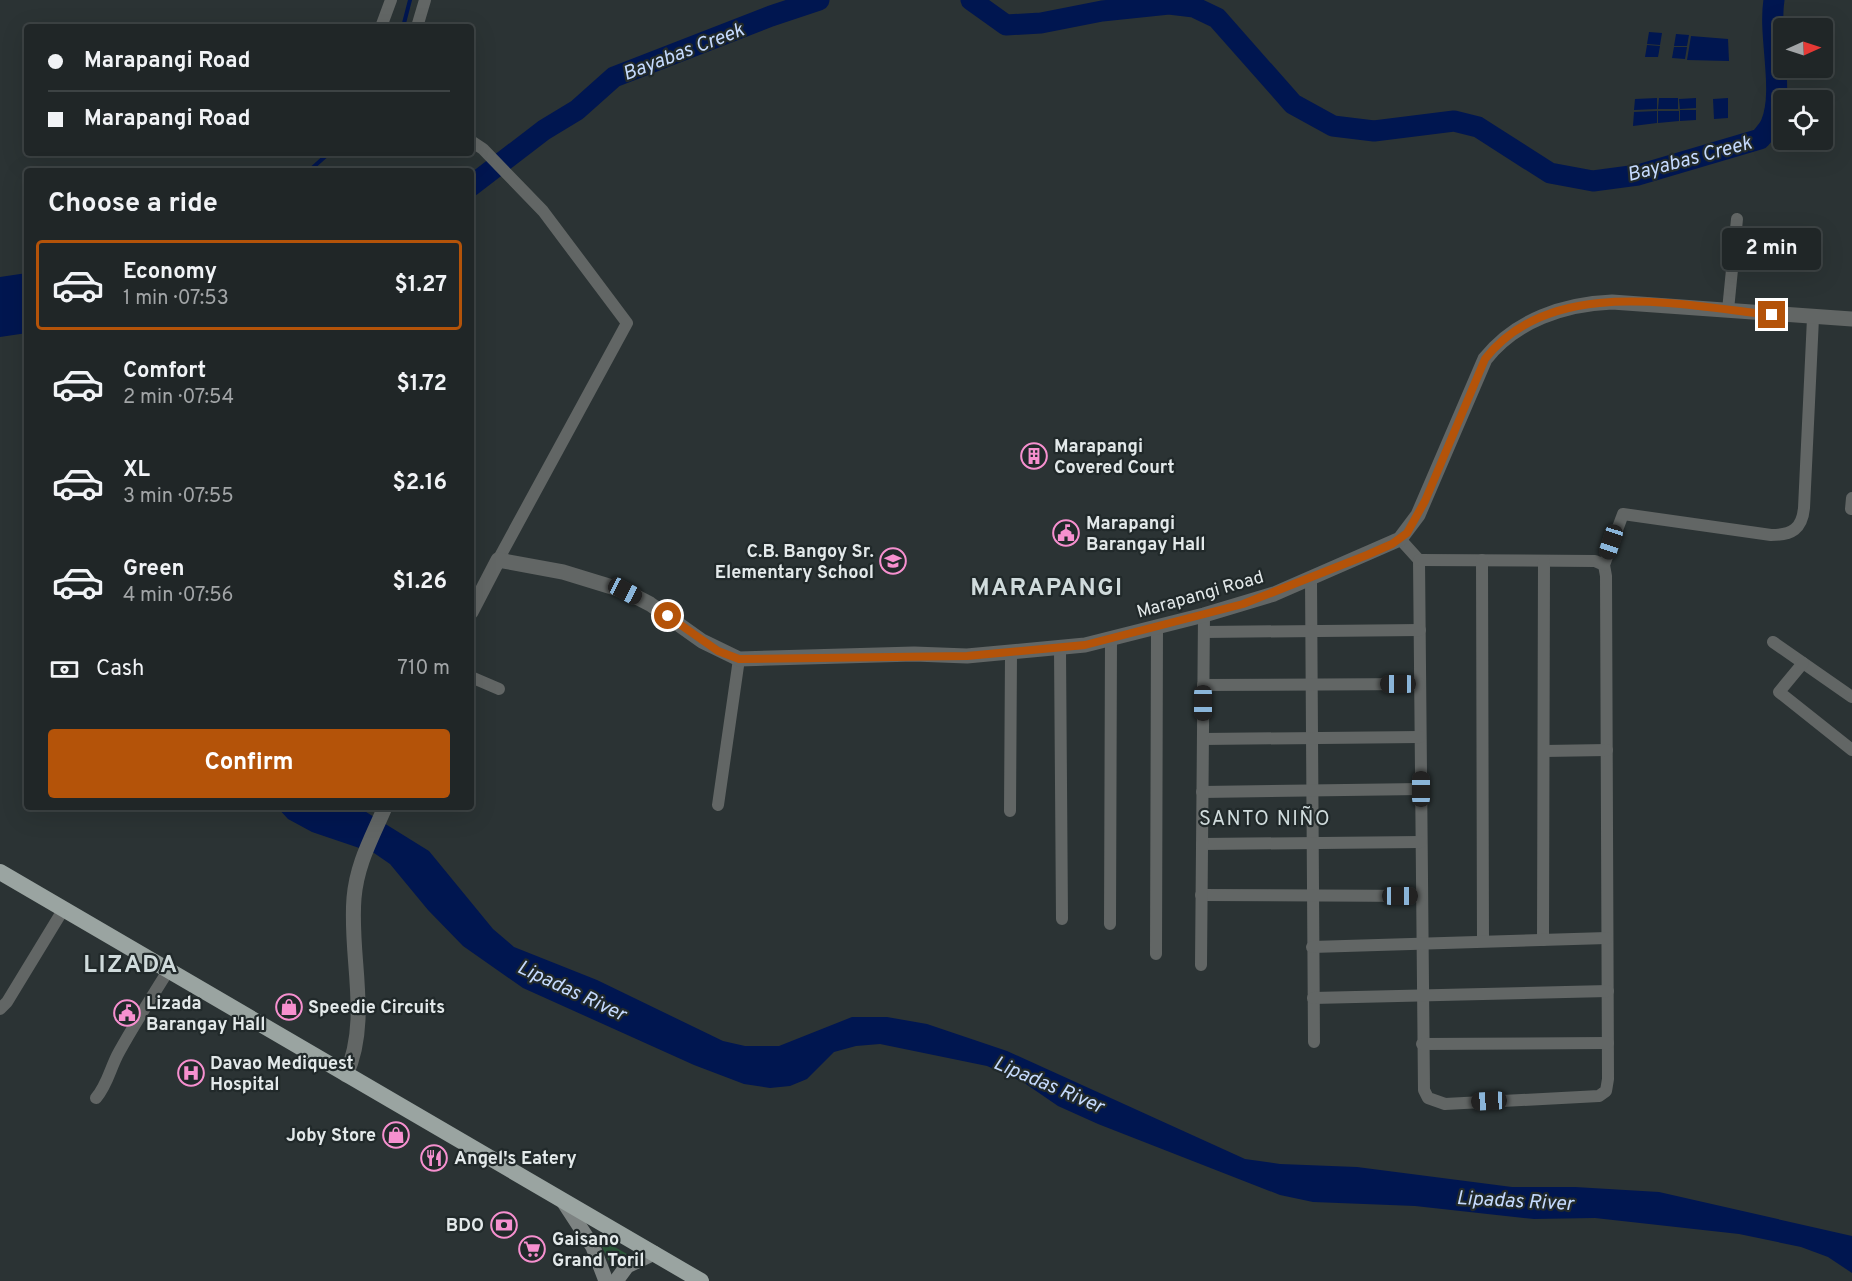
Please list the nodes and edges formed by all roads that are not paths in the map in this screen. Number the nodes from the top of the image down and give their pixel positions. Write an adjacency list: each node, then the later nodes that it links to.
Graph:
1 (391, 0): 3 (street)
2 (425, 0): 4 (street)
3 (382, 24)
4 (418, 24)
5 (474, 143): 11 (street)
6 (1737, 219): 7 (street)
7 (1728, 310): 8 (street, Marapangi Road); 10 (street, Marapangi Road)
8 (1813, 318): 9 (street, Marapangi Road); 15 (street)
9 (1852, 319)
10 (1400, 539): 12 (street); 16 (street, Marapangi Road)
11 (498, 560): 17 (street); 27 (street, Marapangi Road)
12 (1419, 560): 13 (street); 20 (street)
13 (1482, 561): 14 (street); 59 (street)
14 (1544, 561): 15 (street); 40 (street)
15 (1604, 565): 38 (street)
16 (1311, 579): 18 (street, Marapangi Road); 21 (street)
17 (474, 606)
18 (1204, 615): 19 (street, Marapangi Road); 22 (street)
19 (1156, 627): 23 (street, Marapangi Road); 62 (street)
20 (1420, 630): 21 (street); 32 (street)
21 (1311, 631): 22 (street); 31 (street)
22 (1204, 632): 30 (street)
23 (1111, 638): 25 (street, Marapangi Road); 56 (street)
24 (1773, 642): 28 (street)
25 (1060, 649): 26 (street, Marapangi Road); 55 (street)
26 (1011, 654): 27 (street, Marapangi Road); 46 (street)
27 (739, 659): 44 (street)
28 (1803, 663): 34 (street); 39 (street)
29 (474, 678): 33 (street)
30 (1203, 684): 31 (street); 37 (street)
31 (1311, 684): 32 (street); 36 (street)
32 (1420, 684): 35 (street)
33 (499, 689)
34 (1852, 697)
35 (1420, 737): 36 (street); 41 (street)
36 (1311, 738): 37 (street); 42 (street)
37 (1203, 739): 43 (street)
38 (1607, 750): 40 (street); 57 (street)
39 (1852, 750)
40 (1544, 751): 58 (street)
41 (1421, 789): 42 (street); 47 (street)
42 (1311, 790): 43 (street); 48 (street)
43 (1202, 792): 49 (street)
44 (718, 805)
45 (384, 810): 72 (street)
46 (1010, 811)
47 (1421, 842): 48 (street); 53 (street)
48 (1311, 843): 49 (street); 52 (street)
49 (1202, 844): 51 (street)
50 (0, 872): 54 (highway)
51 (1201, 895): 52 (street); 63 (street)
52 (1312, 895): 53 (street); 61 (street)
53 (1421, 896): 60 (street)
54 (63, 910): 64 (highway); 68 (street)
55 (1062, 919)
56 (1110, 924)
57 (1607, 938): 58 (street); 65 (street)
58 (1543, 940): 59 (street)
59 (1483, 941): 60 (street)
60 (1422, 943): 61 (street); 66 (street)
61 (1312, 947): 67 (street)
62 (1156, 954)
63 (1201, 965)
64 (168, 971): 72 (highway); 73 (street)
65 (1608, 991): 66 (street); 71 (street)
66 (1422, 995): 67 (street); 70 (street)
67 (1313, 998): 69 (street)
68 (0, 1009)
69 (1314, 1042)
70 (1422, 1044): 71 (street); 71 (street)
71 (1608, 1044)
72 (346, 1075): 74 (highway)
73 (96, 1098)
74 (563, 1201): 75 (highway); 76 (main road)
75 (654, 1253): 77 (main road); 78 (highway)
76 (606, 1281)
77 (616, 1281)
78 (701, 1281)

